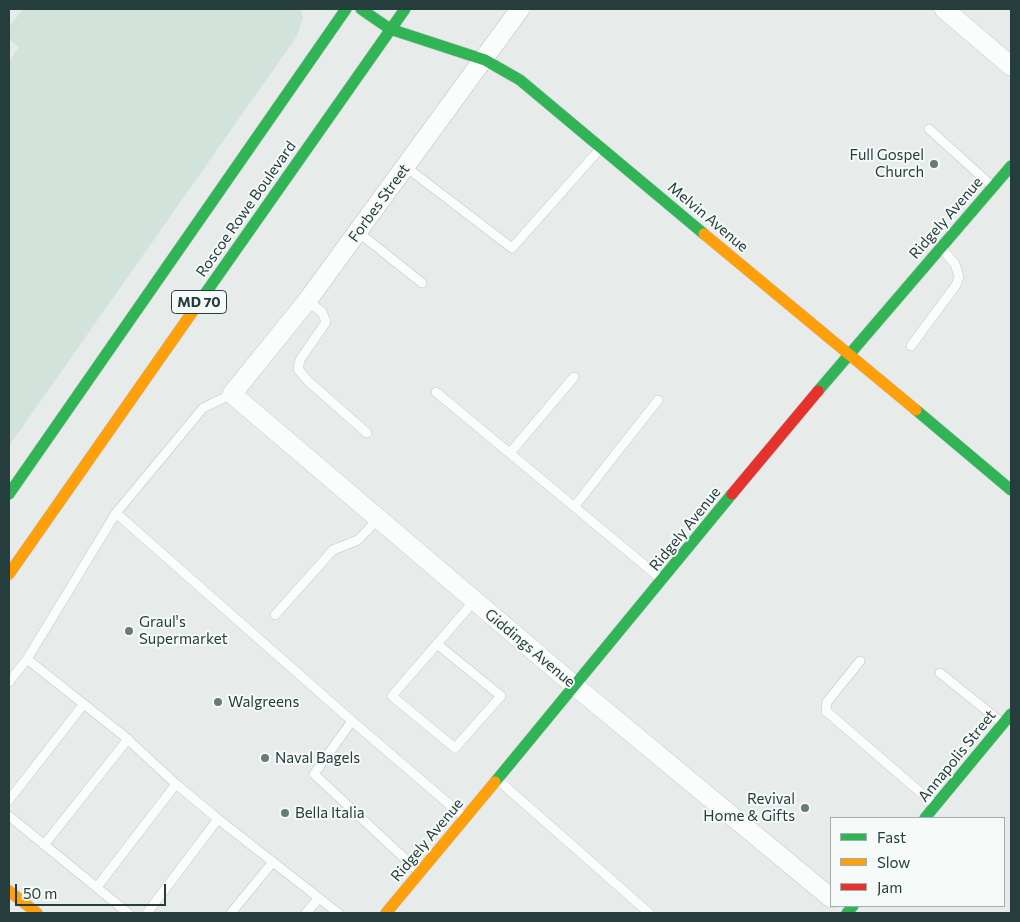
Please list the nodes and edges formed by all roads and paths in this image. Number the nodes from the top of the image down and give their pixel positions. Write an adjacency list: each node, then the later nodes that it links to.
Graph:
1 (346, 9): 27 (main road, MD 70)
2 (361, 9): 6 (main road, Melvin Avenue)
3 (405, 9): 6 (main road, Roscoe Rowe Boulevard / MD 70)
4 (520, 9): 7 (street, Forbes Street)
5 (944, 9): 8 (street)
6 (390, 29): 7 (main road, Melvin Avenue); 31 (main road, Roscoe Rowe Boulevard / MD 70)
7 (485, 60): 10 (main road, Melvin Avenue); 11 (street, Forbes Street)
8 (1011, 66)
9 (929, 129): 13 (lane)
10 (601, 147): 11 (lane); 19 (main road, Melvin Avenue)
11 (406, 166): 14 (street, Forbes Street)
12 (1011, 166): 13 (main road, Ridgely Avenue)
13 (993, 186): 15 (main road, Ridgely Avenue)
14 (358, 232): 16 (lane); 17 (street, Forbes Street)
15 (940, 247): 18 (lane); 19 (main road, Ridgely Avenue)
16 (422, 283)
17 (307, 301): 22 (street, Forbes Street); 24 (lane)
18 (911, 346)
19 (848, 354): 26 (main road, Melvin Avenue); 32 (main road, Ridgely Avenue)
20 (574, 377): 25 (lane)
21 (436, 392): 25 (lane)
22 (232, 394): 29 (lane); 30 (street, Giddings Avenue)
23 (658, 400): 28 (lane)
24 (367, 434)
25 (510, 453): 28 (lane)
26 (1011, 490)
27 (9, 494)
28 (574, 507): 32 (lane)
29 (116, 513): 36 (lane); 43 (lane)
30 (379, 518): 33 (street, Giddings Avenue); 34 (lane)
31 (9, 574)
32 (662, 580): 40 (main road, Ridgely Avenue)
33 (475, 600): 35 (lane); 40 (street, Giddings Avenue)
34 (275, 615)
35 (437, 644): 35 (lane)
36 (26, 659): 39 (lane); 41 (lane)
37 (860, 661): 49 (lane)
38 (940, 673): 44 (lane)
39 (9, 682)
40 (576, 686): 46 (main road, Ridgely Avenue); 59 (street, Giddings Avenue)
41 (83, 705): 45 (lane); 48 (lane)
42 (1011, 714): 44 (main road, Annapolis Street)
43 (352, 721): 52 (lane); 56 (lane)
44 (1003, 724): 49 (main road, Annapolis Street)
45 (128, 739): 47 (lane); 54 (lane)
46 (498, 779): 52 (main road, Ridgely Avenue); 68 (lane)
47 (176, 784): 53 (lane); 57 (lane)
48 (9, 800)
49 (936, 806): 51 (main road, Annapolis Street)
50 (9, 816): 54 (lane)
51 (926, 817)
52 (466, 818): 56 (main road, Ridgely Avenue)
53 (218, 819): 55 (lane); 63 (lane)
54 (44, 845): 57 (lane)
55 (272, 863): 60 (lane); 64 (lane)
56 (420, 872): 67 (main road, Ridgely Avenue)
57 (97, 887): 62 (lane)
58 (9, 892): 61 (main road)
59 (830, 897)
60 (318, 899): 65 (lane); 66 (lane)
61 (36, 913)
62 (128, 913)
63 (147, 913)
64 (231, 913)
65 (306, 913)
66 (338, 913)
67 (386, 913)
68 (649, 913)

